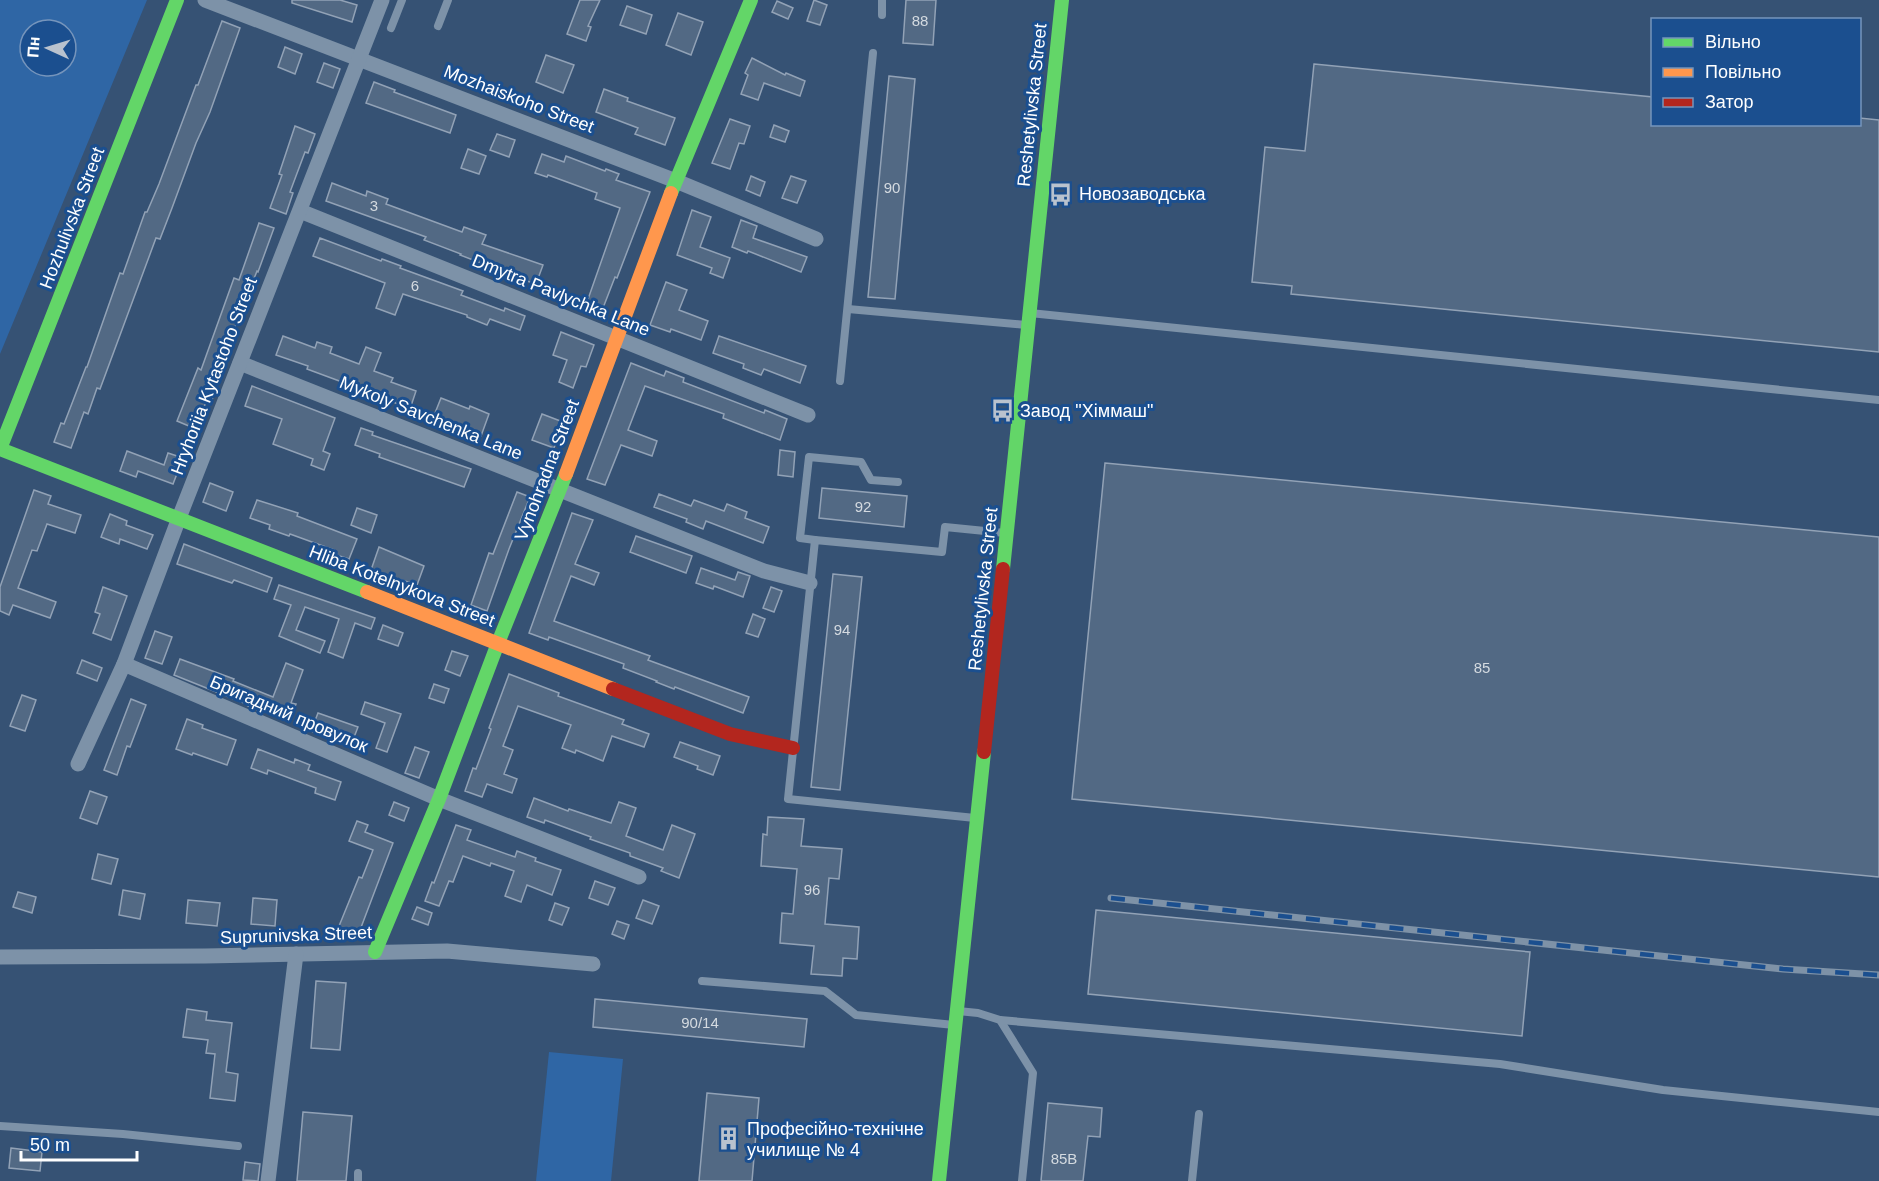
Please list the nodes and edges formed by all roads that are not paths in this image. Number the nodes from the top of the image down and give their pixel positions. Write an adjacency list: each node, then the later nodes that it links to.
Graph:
1 (177, 0): 24 (street, Hozhulivska Street)
2 (206, 0): 13 (street, Mozhaiskoho Street)
3 (381, 0): 13 (street, Hryhoriia Kytastoho Street)
4 (402, 0): 11 (lane)
5 (448, 0): 10 (lane)
6 (751, 0): 14 (street, Vynohradna Street)
7 (882, 0): 9 (lane)
8 (1062, 0): 18 (street, Reshetylivska Street)
9 (882, 15)
10 (438, 26)
11 (391, 28)
12 (873, 53): 17 (lane)
13 (360, 59): 14 (street, Mozhaiskoho Street); 15 (street, Hryhoriia Kytastoho Street)
14 (676, 181): 16 (street, Mozhaiskoho Street); 19 (street, Vynohradna Street)
15 (300, 211): 19 (street, Dmytra Pavlychka Lane); 20 (street, Hryhoriia Kytastoho Street)
16 (816, 239)
17 (848, 309): 18 (lane); 21 (lane)
18 (1028, 319): 22 (lane); 28 (street, Reshetylivska Street)
19 (617, 339): 23 (street, Dmytra Pavlychka Lane); 26 (street, Vynohradna Street)
20 (240, 363): 26 (street, Mykoly Savchenka Lane); 27 (street, Hryhoriia Kytastoho Street)
21 (840, 381)
22 (1879, 400)
23 (808, 416)
24 (0, 449): 27 (street, Hliba Kotelnykova Street)
25 (898, 482): 29 (lane)
26 (560, 490): 30 (street, Mykoly Savchenka Lane); 31 (street, Vynohradna Street)
27 (179, 518): 31 (street, Hliba Kotelnykova Street); 32 (street, Hryhoriia Kytastoho Street)
28 (1006, 534): 29 (lane); 36 (street, Reshetylivska Street)
29 (814, 540): 30 (lane)
30 (810, 584): 33 (lane)
31 (498, 643): 33 (street, Hliba Kotelnykova Street); 35 (street, Vynohradna Street)
32 (124, 664): 34 (street, Hryhoriia Kytastoho Street); 35 (street, Бригадний провулок)
33 (793, 748): 36 (lane)
34 (78, 764)
35 (439, 799): 37 (street, Бригадний провулок); 38 (street, Vynohradna Street)
36 (977, 818): 43 (street, Reshetylivska Street)
37 (639, 877)
38 (375, 952): 39 (street, Suprunivska Street); 41 (street, Suprunivska Street)
39 (296, 954): 40 (street, Suprunivska Street); 49 (street)
40 (0, 957)
41 (593, 964)
42 (702, 981): 43 (lane)
43 (956, 1018): 44 (lane); 50 (street, Reshetylivska Street)
44 (1000, 1020): 45 (lane); 51 (lane)
45 (1879, 1112)
46 (1199, 1114): 52 (lane)
47 (0, 1126): 48 (lane)
48 (238, 1146)
49 (268, 1181)
50 (939, 1181)
51 (1022, 1181)
52 (1192, 1181)

